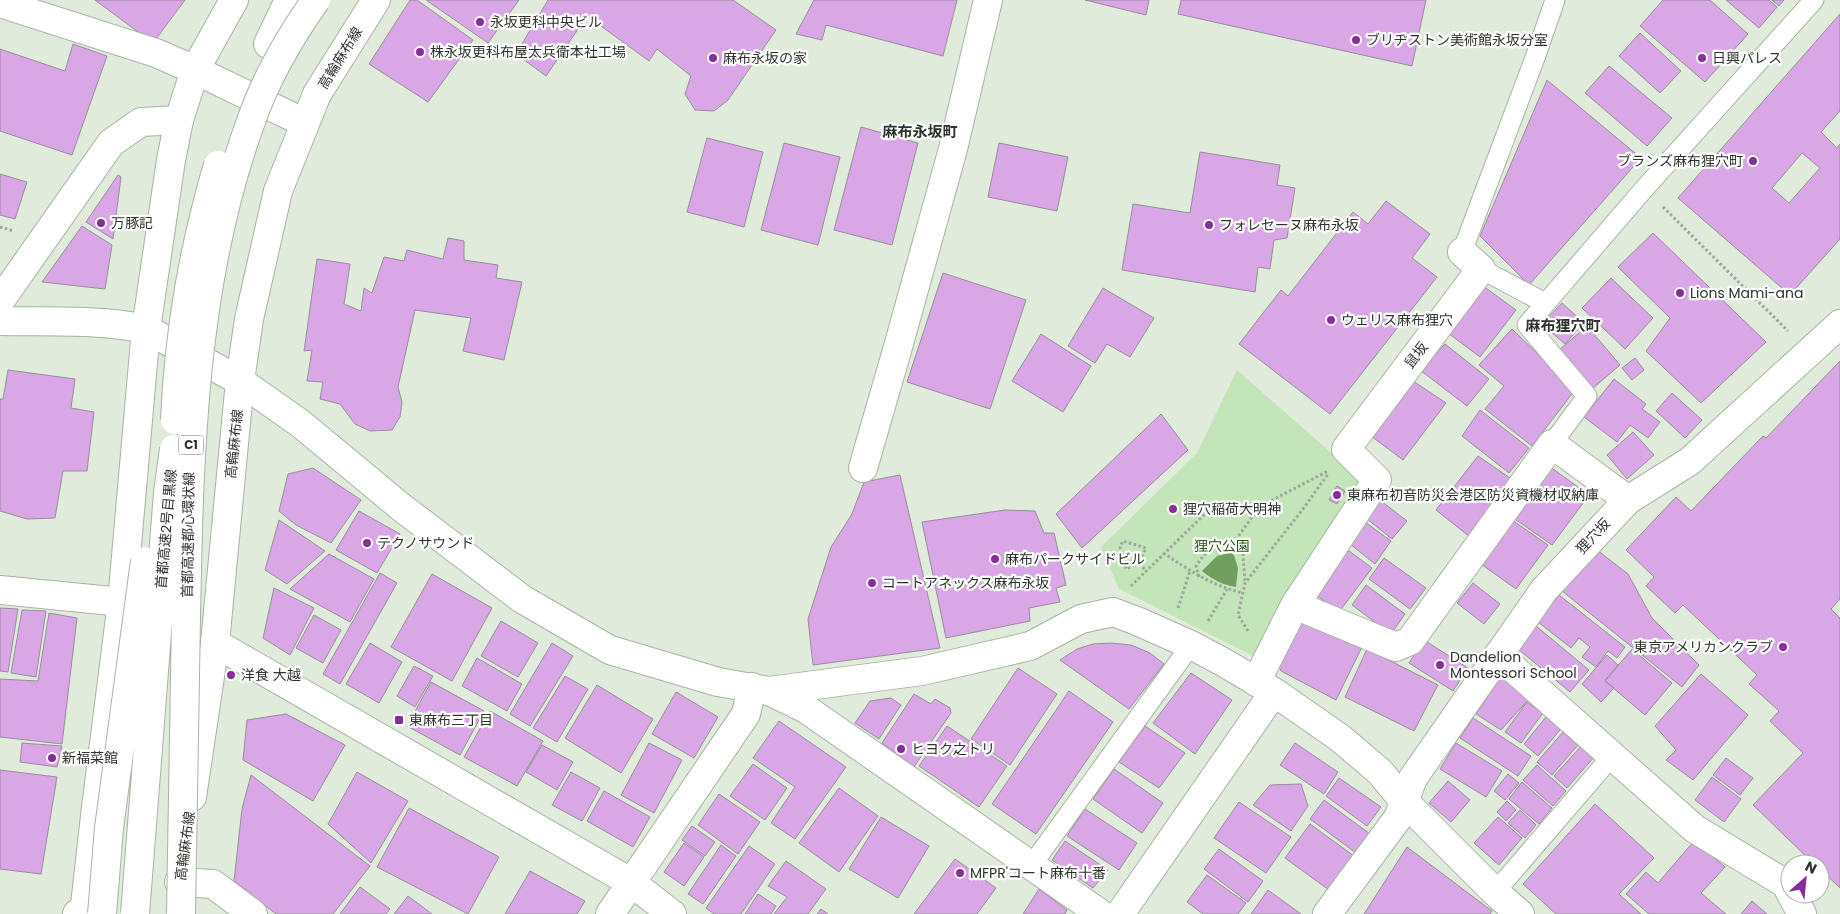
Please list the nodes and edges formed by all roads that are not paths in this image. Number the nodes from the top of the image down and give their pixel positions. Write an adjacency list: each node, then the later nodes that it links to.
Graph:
1 (234, 0): 11 (main road)
2 (289, 0): 10 (main road)
3 (294, 0): 10 (main road, 首都高速都心環状線 / C1)
4 (316, 0): 13 (main road, 首都高速都心環状線 / C1, bridge)
5 (376, 0): 14 (main road, 高輪麻布線)
6 (988, 0): 24 (main road)
7 (1555, 0): 15 (lane, 鼠坂)
8 (1814, 0): 18 (lane)
9 (0, 3): 11 (main road)
10 (268, 44): 16 (main road, 首都高速都心環状線 / C1, bridge)
11 (195, 70): 12 (main road); 14 (main road)
12 (179, 120): 17 (main road); 21 (main road)
13 (250, 123): 42 (main road, 首都高速2号目黒線, bridge); 45 (main road, 首都高速都心環状線 / C1, bridge)
14 (305, 123): 22 (main road, 高輪麻布線)
15 (1471, 261): 18 (lane); 28 (main road, 鼠坂)
16 (189, 279): 41 (main road, 首都高速2号目黒線, bridge); 43 (main road, 首都高速都心環状線 / C1, bridge)
17 (0, 301)
18 (1545, 303): 23 (lane)
19 (0, 320): 21 (main road)
20 (1840, 324): 25 (main road, 狸穴坂)
21 (146, 329): 22 (main road); 27 (main road)
22 (240, 381): 29 (main road, 高輪麻布線); 33 (main road)
23 (1552, 444): 25 (main road); 28 (main road)
24 (863, 468)
25 (1628, 500): 31 (main road, 狸穴坂)
26 (0, 590): 27 (main road)
27 (122, 602): 41 (main road)
28 (1295, 604): 32 (main road)
29 (214, 643): 38 (main road, 高輪麻布線); 39 (main road)
30 (1191, 645): 32 (main road); 33 (main road); 36 (lane)
31 (1498, 655): 34 (main road); 35 (main road, 狸穴坂)
32 (1265, 687): 35 (main road); 50 (main road)
33 (761, 689): 36 (main road); 39 (main road)
34 (1612, 756): 37 (main road); 40 (lane)
35 (1403, 800): 40 (main road); 51 (main road, 狸穴坂)
36 (1031, 866): 49 (main road)
37 (1780, 880)
38 (179, 882): 44 (main road, 高輪麻布線); 46 (main road)
39 (632, 883): 47 (main road); 48 (main road)
40 (1494, 892): 52 (main road)
41 (87, 913)
42 (135, 914)
43 (165, 914)
44 (177, 914)
45 (181, 914)
46 (253, 914)
47 (610, 914)
48 (672, 914)
49 (1101, 914)
50 (1120, 914)
51 (1327, 914)
52 (1520, 914)

